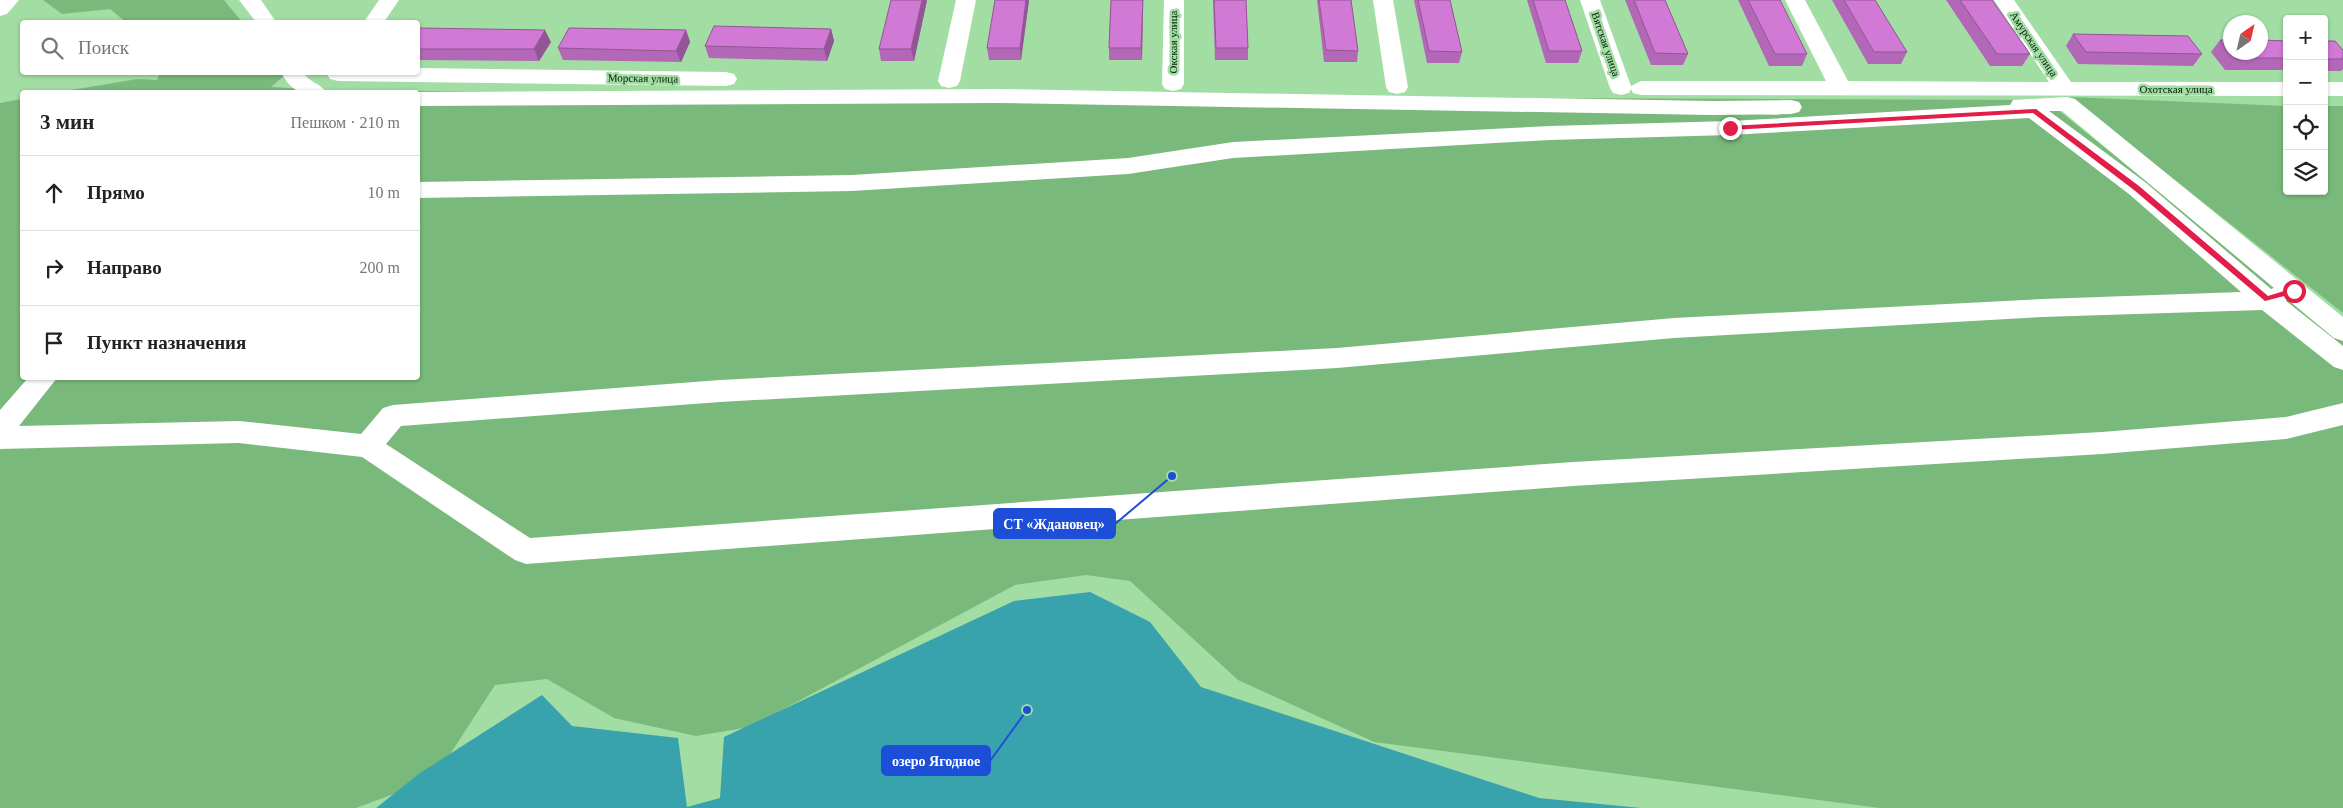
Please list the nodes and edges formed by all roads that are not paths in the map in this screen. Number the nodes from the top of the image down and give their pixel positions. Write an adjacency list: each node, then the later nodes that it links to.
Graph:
1 (9, 0): 10 (street)
2 (249, 0): 11 (street)
3 (390, 0): 12 (street)
4 (966, 0): 15 (street)
5 (1174, 0): 16 (street, Окская улица)
6 (1383, 0): 17 (street)
7 (1590, 0): 18 (street, Вятская улица)
8 (1795, 0): 19 (street)
9 (2004, 0): 20 (street, Амурская улица)
10 (0, 10)
11 (265, 20)
12 (375, 20)
13 (420, 74): 15 (street, Морская улица)
14 (294, 75): 23 (street)
15 (949, 81): 16 (street, Морская улица)
16 (1173, 84): 17 (street, Морская улица)
17 (1397, 87): 18 (street, Охотская улица)
18 (1621, 88): 19 (street, Охотская улица)
19 (1840, 88): 20 (street, Охотская улица)
20 (2064, 88): 21 (street, Охотская улица)
21 (2283, 89)
22 (2328, 89): 24 (street)
23 (311, 90)
24 (2343, 90)
25 (420, 99): 27 (street)
26 (420, 190): 28 (street)
27 (2294, 291): 28 (street); 29 (street)
28 (2267, 300): 30 (street); 35 (street)
29 (2343, 331)
30 (2343, 360)
31 (40, 380): 33 (street)
32 (2343, 414): 35 (street)
33 (0, 430)
34 (0, 438): 35 (street)
35 (368, 446)

